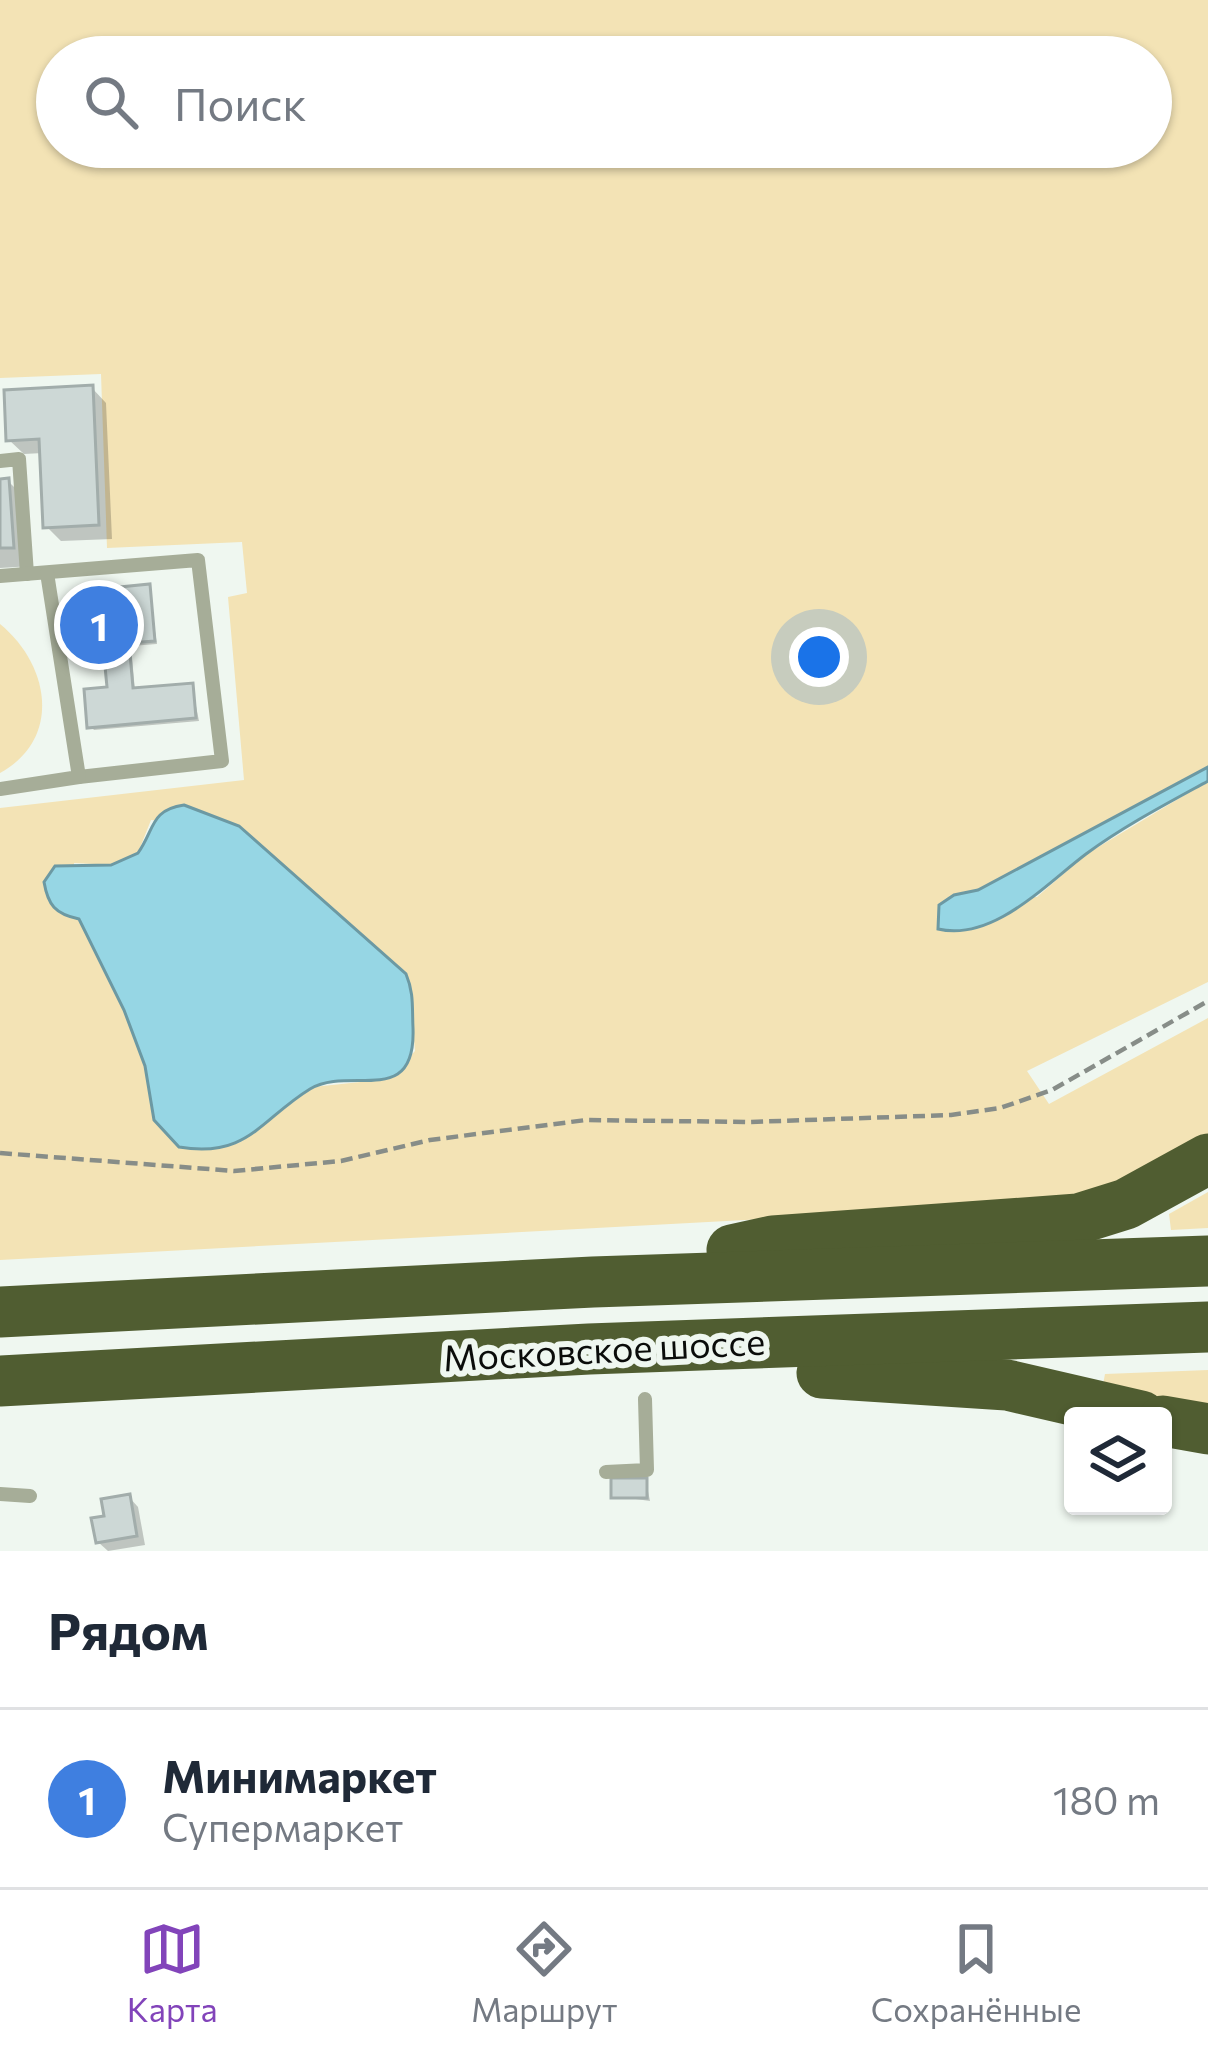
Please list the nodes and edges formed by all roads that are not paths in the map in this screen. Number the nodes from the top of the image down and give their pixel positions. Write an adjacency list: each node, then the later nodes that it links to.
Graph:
1 (0, 460): 3 (lane)
2 (47, 573): 3 (lane); 5 (lane); 5 (lane)
3 (27, 574): 4 (lane)
4 (0, 577)
5 (79, 777): 6 (lane)
6 (0, 789)
7 (1208, 1159): 9 (highway)
8 (1208, 1261): 9 (highway, Московское шоссе)
9 (593, 1282): 10 (highway, Московское шоссе)
10 (0, 1312)
11 (1208, 1327): 12 (highway, Московское шоссе)
12 (590, 1349): 13 (highway, Московское шоссе); 15 (highway)
13 (0, 1381)
14 (645, 1399): 18 (lane)
15 (1102, 1407)
16 (1172, 1423): 17 (highway)
17 (1208, 1430)
18 (606, 1472)
19 (0, 1494): 20 (lane)
20 (30, 1496)

